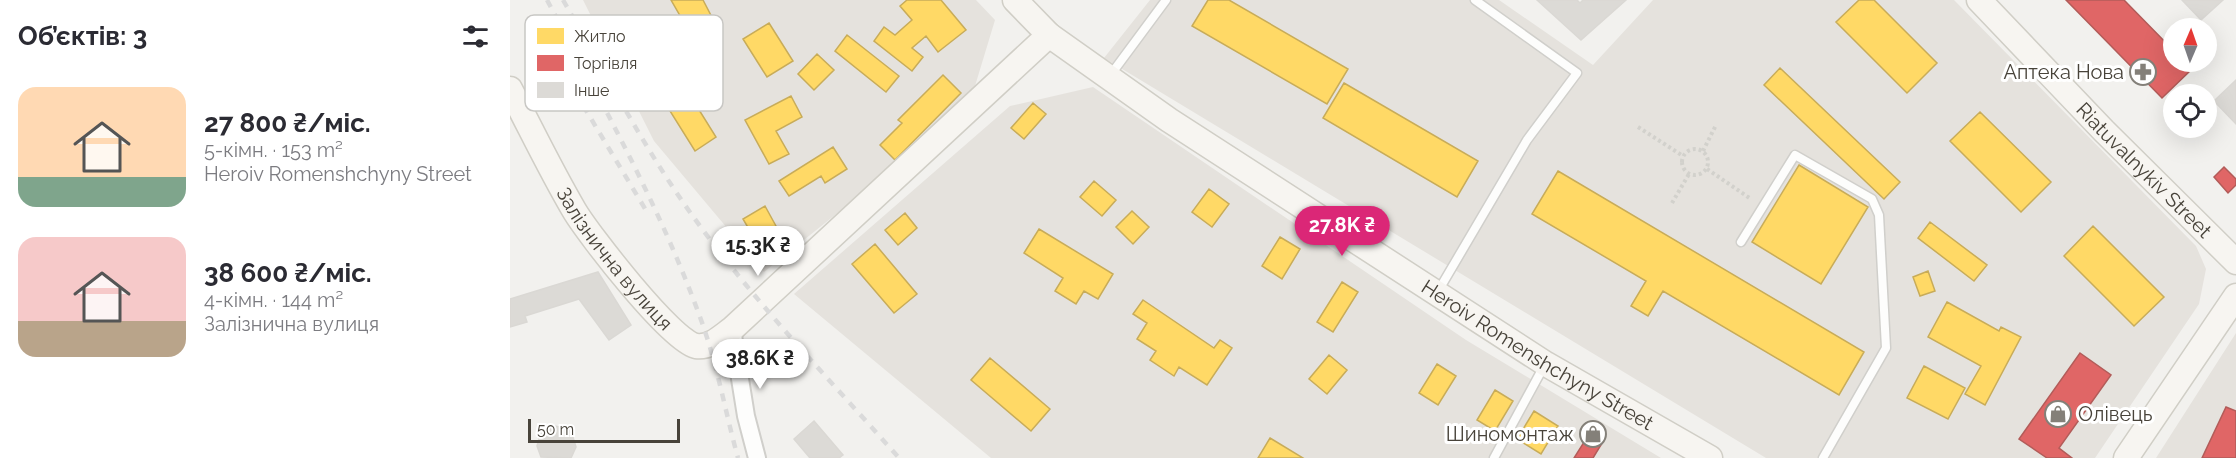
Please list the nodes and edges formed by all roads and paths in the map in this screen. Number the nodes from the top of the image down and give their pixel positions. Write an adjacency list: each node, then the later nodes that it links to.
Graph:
1 (1015, 0): 5 (street, Heroiv Romenshchyny Street)
2 (1166, 0): 6 (lane)
3 (1475, 0): 18 (lane)
4 (1979, 0): 17 (street, Riatuvalnykiv Street)
5 (1049, 35): 6 (street, Heroiv Romenshchyny Street); 20 (street, Залізнична вулиця)
6 (1109, 77): 18 (street, Heroiv Romenshchyny Street)
7 (510, 89): 20 (street, Залізнична вулиця)
8 (1716, 125): 10 (path)
9 (1638, 127): 11 (path)
10 (1703, 151): 11 (path); 12 (path)
11 (1683, 156): 13 (path)
12 (1707, 169): 13 (path); 15 (path)
13 (1689, 174): 14 (path)
14 (1672, 203)
15 (1762, 206): 16 (lane); 25 (lane)
16 (1741, 242)
17 (2236, 262)
18 (1437, 293): 21 (street, Heroiv Romenshchyny Street)
19 (2236, 296): 26 (street)
20 (732, 329): 22 (street)
21 (1546, 363): 23 (lane); 24 (street, Heroiv Romenshchyny Street)
22 (757, 458)
23 (1494, 458)
24 (1710, 458)
25 (1823, 458)
26 (2126, 458)

